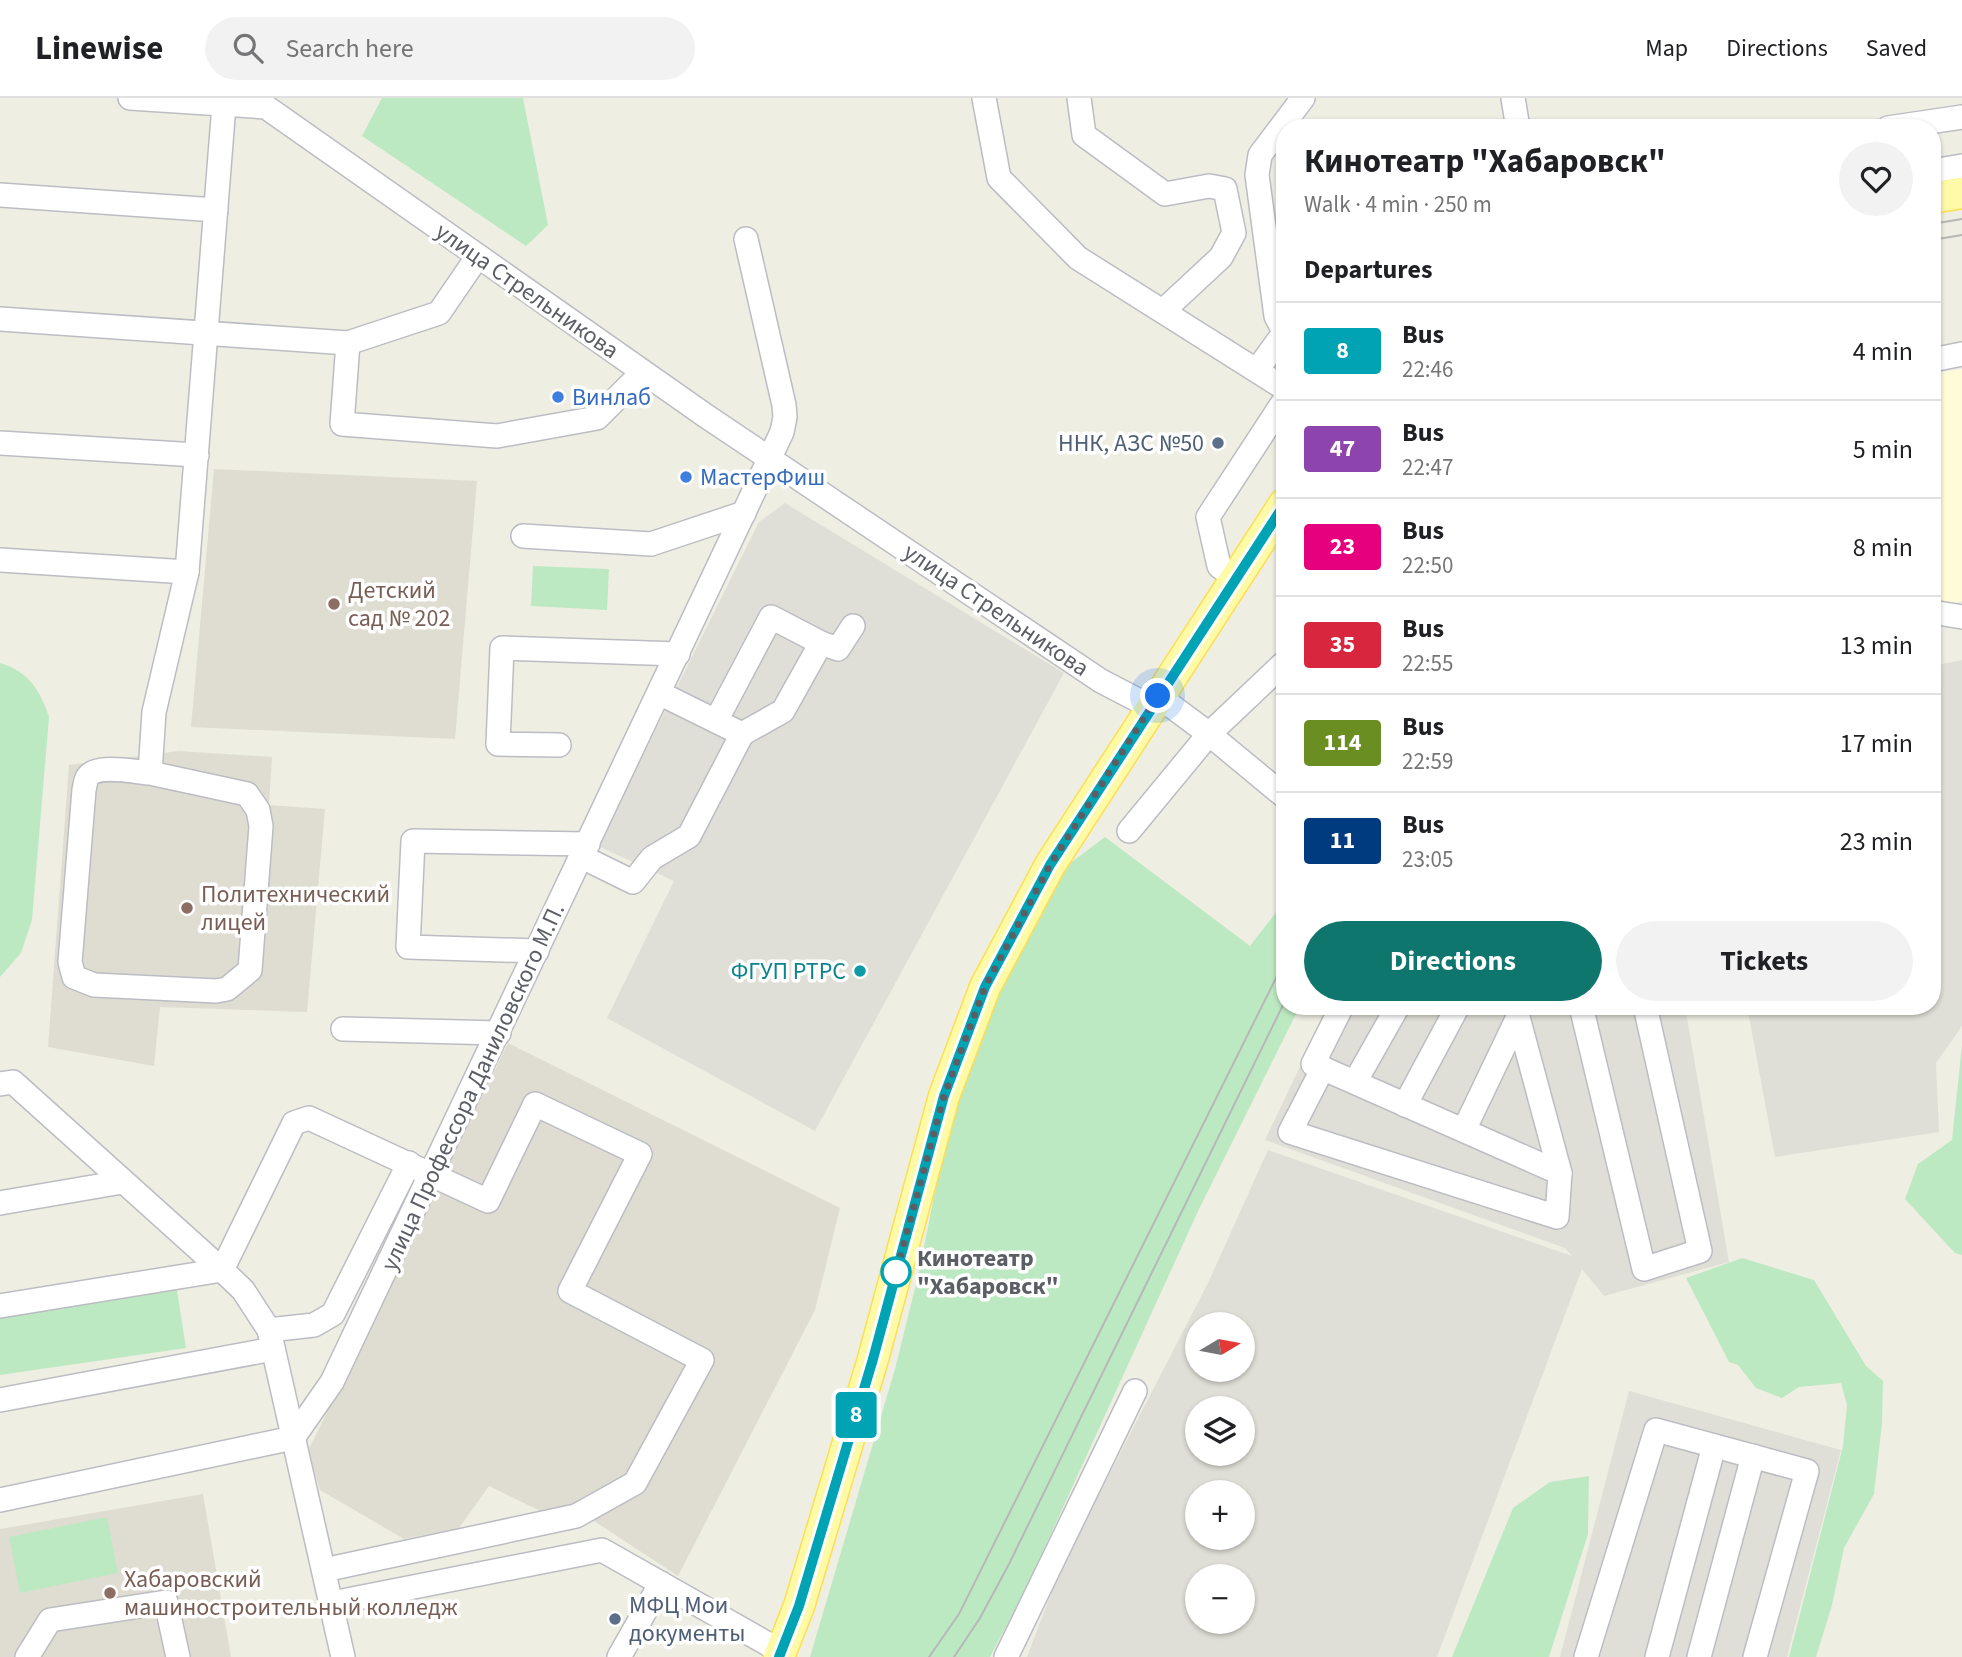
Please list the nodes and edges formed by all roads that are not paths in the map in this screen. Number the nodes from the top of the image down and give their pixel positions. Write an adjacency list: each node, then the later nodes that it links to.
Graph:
1 (130, 98): 7 (street, улица Стрельникова)
2 (984, 98): 21 (street)
3 (1079, 98): 21 (street)
4 (1303, 98): 9 (street)
5 (1513, 98): 10 (street)
6 (268, 103): 7 (street, улица Стрельникова); 20 (street, улица Стрельникова)
7 (225, 105): 18 (street)
8 (1962, 117): 11 (street)
9 (1287, 119)
10 (1516, 119)
11 (1941, 120)
12 (1276, 134): 22 (street)
13 (1962, 166): 14 (street)
14 (1941, 170)
15 (1962, 193): 17 (main road)
16 (0, 195): 18 (street)
17 (1941, 196)
18 (216, 210): 24 (street)
19 (746, 239): 35 (street, улица Профессора Даниловского М.П.)
20 (478, 256): 25 (street); 30 (street, улица Стрельникова)
21 (1163, 311): 29 (street)
22 (1276, 316)
23 (0, 319): 24 (street)
24 (206, 333): 25 (street); 34 (street)
25 (348, 343): 30 (street)
26 (1276, 344): 29 (street)
27 (1962, 354): 28 (street)
28 (1941, 358)
29 (1257, 370): 31 (street)
30 (643, 372): 35 (street, улица Стрельникова)
31 (1276, 383)
32 (1276, 413): 41 (street)
33 (0, 443): 34 (street)
34 (197, 454): 40 (street)
35 (770, 458): 36 (street, улица Профессора Даниловского М.П.); 49 (street, улица Стрельникова)
36 (744, 513): 38 (street); 46 (street, улица Профессора Даниловского М.П.)
37 (1276, 516): 41 (main road)
38 (523, 536)
39 (0, 560): 40 (street)
40 (187, 572): 54 (street)
41 (1235, 578): 49 (main road)
42 (1941, 614): 43 (street)
43 (1962, 617)
44 (853, 626): 45 (street)
45 (821, 643): 50 (street); 51 (street)
46 (678, 654): 48 (street, улица Профессора Даниловского М.П.); 53 (street)
47 (1276, 671): 52 (street)
48 (659, 693): 50 (street); 57 (street, улица Профессора Даниловского М.П.)
49 (1155, 702): 52 (street, улица Стрельникова); 90 (main road)
50 (716, 721): 51 (street)
51 (742, 734): 57 (street)
52 (1209, 734): 55 (street, улица Стрельникова); 56 (street)
53 (559, 745)
54 (150, 774): 54 (street)
55 (1276, 789)
56 (1129, 831)
57 (585, 851): 58 (street, улица Профессора Даниловского М.П.); 58 (street)
58 (537, 951): 67 (street, улица Профессора Даниловского М.П.)
59 (1338, 1015): 68 (street)
60 (1393, 1015): 69 (street)
61 (1453, 1015): 71 (street)
62 (1514, 1015): 72 (street)
63 (1517, 1015): 74 (street)
64 (1583, 1015): 65 (street)
65 (1647, 1015)
66 (343, 1029): 67 (street)
67 (499, 1033): 75 (street, улица Профессора Даниловского М.П.)
68 (1323, 1068): 69 (street); 74 (street)
69 (1355, 1083): 71 (street)
70 (0, 1084): 76 (street)
71 (1405, 1105): 72 (street)
72 (1464, 1130): 74 (street)
73 (409, 1163): 75 (street); 78 (street); 80 (street)
74 (1560, 1173)
75 (432, 1174): 83 (street, улица Профессора Даниловского М.П.); 87 (street)
76 (122, 1182): 77 (street); 78 (street)
77 (0, 1203)
78 (222, 1270): 79 (street); 80 (street)
79 (0, 1306)
80 (271, 1339): 82 (street); 83 (street)
81 (1135, 1391): 95 (street)
82 (0, 1400)
83 (293, 1438): 86 (street); 87 (street)
84 (1714, 1446): 85 (street); 96 (street); 97 (street)
85 (1753, 1456): 98 (street); 99 (street)
86 (0, 1500)
87 (324, 1570): 89 (street)
88 (661, 1583): 89 (street); 90 (street); 94 (street)
89 (332, 1603): 93 (street)
90 (781, 1655)
91 (27, 1657): 92 (street)
92 (178, 1657)
93 (343, 1657)
94 (619, 1657)
95 (1006, 1657)
96 (1587, 1657)
97 (1657, 1657)
98 (1699, 1657)
99 (1755, 1657)

